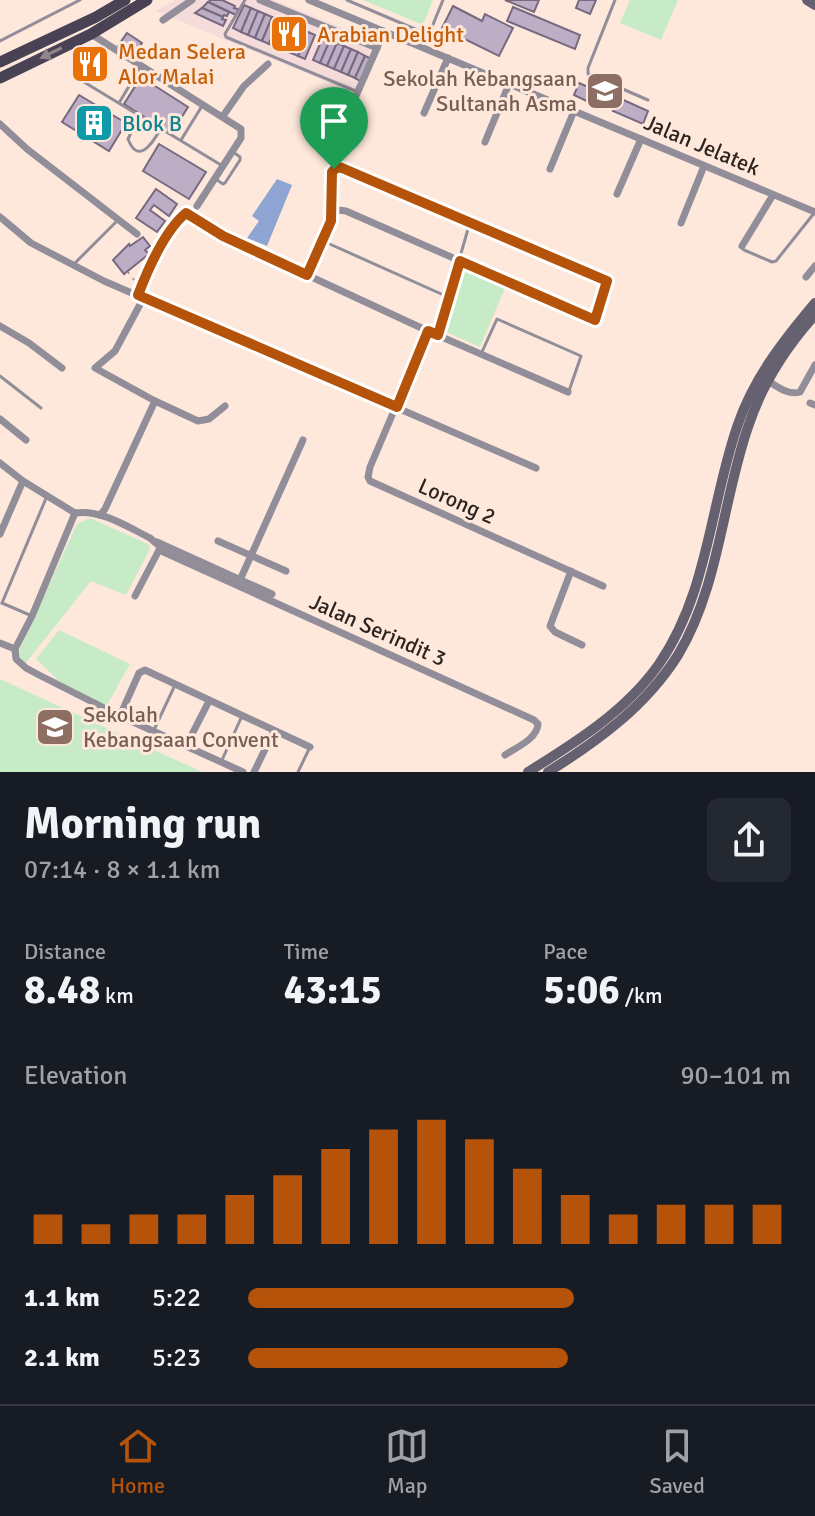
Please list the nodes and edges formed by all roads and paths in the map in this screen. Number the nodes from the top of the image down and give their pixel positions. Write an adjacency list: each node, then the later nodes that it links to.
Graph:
1 (80, 0): 18 (lane)
2 (103, 0): 3 (main road)
3 (114, 0)
4 (125, 0): 21 (main road)
5 (147, 0): 17 (main road)
6 (192, 0): 15 (street)
7 (245, 0): 27 (lane)
8 (260, 0): 19 (street)
9 (309, 0): 16 (street, Jalan Jelatek)
10 (347, 0): 11 (lane)
11 (443, 0)
12 (615, 0): 28 (lane)
13 (807, 0): 14 (main road)
14 (815, 5)
15 (163, 20)
16 (384, 31): 19 (street); 20 (street, Jalan Jelatek)
17 (91, 34): 23 (street); 25 (main road, one-way to 25)
18 (0, 41)
19 (377, 48): 27 (street)
20 (448, 58): 26 (street, Jalan Jelatek); 32 (street)
21 (0, 62)
22 (268, 64): 34 (street)
23 (141, 66): 29 (lane); 30 (street)
24 (74, 76): 29 (lane)
25 (0, 78)
26 (509, 84): 31 (street, Jalan Jelatek); 39 (street)
27 (356, 95): 43 (path)
28 (648, 100)
29 (119, 103): 33 (lane)
30 (203, 104): 34 (street); 38 (lane)
31 (574, 111): 37 (street, Jalan Jelatek); 44 (street)
32 (424, 113)
33 (139, 116): 36 (lane); 36 (lane)
34 (223, 116): 40 (street)
35 (0, 124): 52 (street)
36 (161, 129): 38 (lane)
37 (641, 139): 42 (street, Jalan Jelatek); 46 (street)
38 (181, 140): 41 (lane)
39 (485, 142)
40 (233, 152): 41 (street); 45 (lane)
41 (223, 166): 45 (street)
42 (704, 166): 47 (street, Jalan Jelatek); 54 (street)
43 (337, 167): 49 (street); 53 (lane)
44 (550, 169)
45 (214, 179): 48 (street)
46 (617, 194)
47 (773, 195): 50 (street, Jalan Jelatek); 57 (street)
48 (197, 206)
49 (330, 209): 56 (street); 58 (street)
50 (815, 212): 57 (lane)
51 (0, 217): 59 (street)
52 (119, 219): 55 (street); 59 (lane)
53 (470, 222): 58 (lane); 69 (lane)
54 (681, 223)
55 (137, 234)
56 (323, 241): 62 (street); 66 (lane)
57 (742, 246)
58 (460, 261): 66 (lane); 69 (street)
59 (72, 265): 65 (street)
60 (815, 266): 63 (street)
61 (128, 272): 64 (path)
62 (307, 275): 64 (street); 71 (street)
63 (806, 277)
64 (144, 279): 65 (street)
65 (141, 296): 79 (street); 81 (street)
66 (448, 297): 72 (lane)
67 (815, 303): 77 (main road)
68 (815, 315): 77 (main road)
69 (595, 320)
70 (0, 326): 75 (street)
71 (428, 331): 72 (street); 81 (street)
72 (440, 336): 73 (street)
73 (481, 354): 78 (street); 78 (lane)
74 (815, 365): 77 (street)
75 (62, 368)
76 (0, 376): 82 (lane)
77 (764, 378): 120 (main road); 121 (main road)
78 (568, 392)
79 (155, 401): 80 (street); 91 (street)
80 (225, 406)
81 (397, 407): 87 (street); 97 (street, Lorong 2)
82 (41, 408)
83 (0, 419): 84 (street)
84 (26, 440)
85 (303, 440): 95 (street)
86 (0, 463): 88 (street)
87 (536, 468)
88 (23, 481): 89 (street); 92 (street)
89 (47, 496): 90 (street); 102 (lane)
90 (75, 513): 91 (street); 103 (street)
91 (100, 515): 94 (street)
92 (0, 534)
93 (218, 541): 95 (street)
94 (158, 546): 98 (street); 101 (street); 115 (street, Jalan Serindit 3)
95 (250, 555): 96 (street); 98 (street)
96 (286, 571)
97 (571, 571): 99 (street, Lorong 2); 105 (street)
98 (240, 580): 100 (street)
99 (603, 586)
100 (272, 594)
101 (135, 596)
102 (1, 603): 103 (lane)
103 (32, 616): 106 (street)
104 (0, 643): 106 (street)
105 (582, 645)
106 (15, 649): 109 (street)
107 (175, 685): 108 (street); 109 (street); 112 (lane)
108 (209, 701): 110 (street); 113 (street)
109 (120, 716): 112 (street)
110 (242, 716): 111 (street); 116 (lane)
111 (274, 731): 114 (street); 118 (street)
112 (153, 732): 113 (street)
113 (186, 746): 116 (street)
114 (310, 747): 119 (lane)
115 (505, 755)
116 (221, 762): 117 (street)
117 (243, 772)
118 (254, 772)
119 (298, 772)
120 (528, 772)
121 (548, 772)

